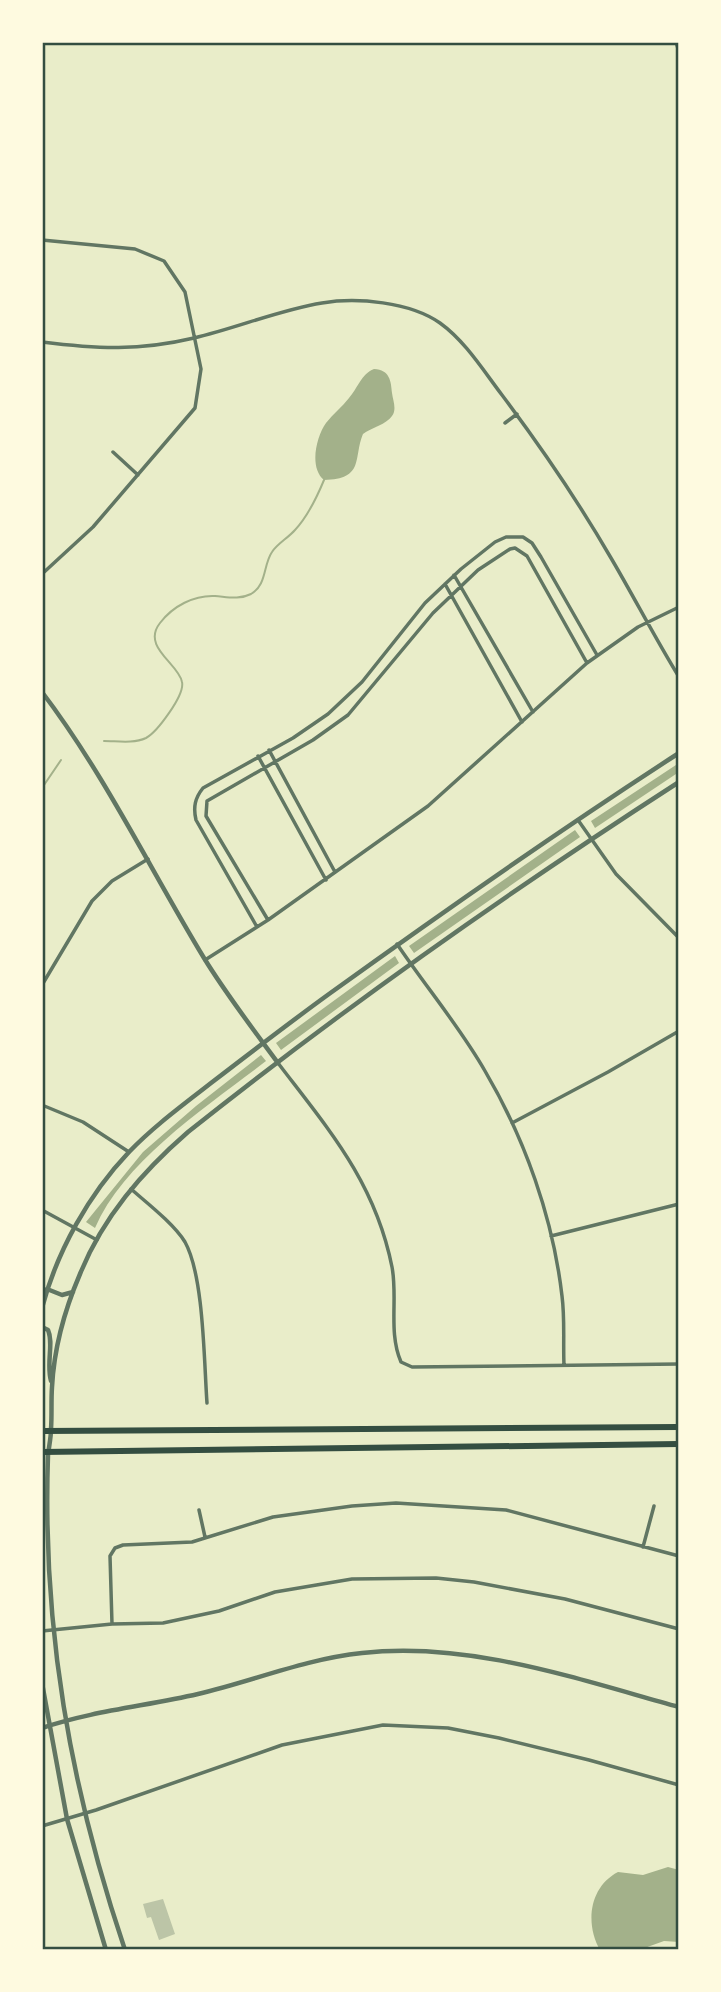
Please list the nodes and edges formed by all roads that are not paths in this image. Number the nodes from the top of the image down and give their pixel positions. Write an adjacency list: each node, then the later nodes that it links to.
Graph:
1 (676, 42): 2 (street)
2 (679, 51)
3 (42, 240): 4 (street)
4 (194, 338): 5 (street); 6 (street); 9 (street)
5 (42, 342)
6 (517, 414): 7 (street); 16 (street)
7 (505, 423)
8 (113, 452): 9 (street)
9 (138, 475): 10 (street)
10 (42, 574)
11 (454, 575): 12 (street); 13 (street); 17 (street)
12 (445, 584): 14 (street); 23 (street)
13 (461, 586): 14 (street); 18 (street); 21 (street)
14 (451, 595): 22 (street); 26 (street)
15 (679, 607): 16 (street)
16 (647, 622): 17 (street); 19 (street)
17 (597, 655): 18 (street)
18 (587, 663): 21 (street)
19 (679, 677)
20 (42, 692): 31 (street)
21 (533, 712): 22 (street)
22 (522, 722): 32 (street)
23 (269, 750): 25 (street); 26 (street)
24 (679, 753): 29 (street)
25 (258, 756): 27 (street); 35 (street)
26 (275, 762): 27 (street); 32 (street)
27 (264, 768): 33 (street); 34 (street)
28 (679, 782): 30 (street)
29 (578, 820): 30 (street); 37 (street)
30 (592, 839): 36 (street); 39 (street)
31 (148, 859): 38 (street); 40 (street)
32 (335, 872): 33 (street)
33 (326, 880): 34 (street)
34 (268, 920): 35 (street)
35 (257, 928): 38 (street)
36 (679, 938)
37 (397, 944): 39 (street); 42 (street)
38 (205, 960): 42 (street)
39 (411, 965): 43 (street); 45 (street)
40 (42, 985)
41 (679, 1031): 45 (street)
42 (262, 1041): 43 (street); 46 (street)
43 (278, 1063): 47 (street); 58 (street)
44 (42, 1105): 46 (street)
45 (512, 1123): 51 (street)
46 (129, 1152): 50 (street)
47 (131, 1189): 52 (street); 60 (street)
48 (679, 1204): 51 (street)
49 (42, 1210): 50 (street)
50 (74, 1227): 52 (street); 53 (street)
51 (551, 1236): 58 (street)
52 (97, 1240): 54 (street)
53 (47, 1289): 54 (street); 55 (street)
54 (73, 1292): 59 (street)
55 (42, 1308)
56 (42, 1327): 59 (street)
57 (679, 1364): 58 (street)
58 (564, 1366)
59 (52, 1385): 63 (street)
60 (207, 1404)
61 (679, 1427): 63 (main road)
62 (42, 1431): 63 (main road)
63 (51, 1431): 65 (street)
64 (679, 1444): 65 (main road)
65 (45, 1452): 72 (street)
66 (654, 1506): 69 (street)
67 (199, 1510): 68 (street)
68 (205, 1537): 69 (street); 71 (street)
69 (643, 1546): 70 (street)
70 (679, 1556)
71 (112, 1624): 72 (street); 73 (street)
72 (53, 1629): 74 (street); 77 (street)
73 (679, 1629)
74 (42, 1631)
75 (42, 1683): 78 (street)
76 (679, 1707): 77 (street)
77 (66, 1721): 78 (street); 81 (street)
78 (48, 1726): 79 (street); 82 (street)
79 (42, 1728)
80 (679, 1785): 81 (street)
81 (84, 1814): 82 (street); 85 (street)
82 (66, 1819): 83 (street); 84 (street)
83 (42, 1826)
84 (106, 1950)
85 (125, 1950)

